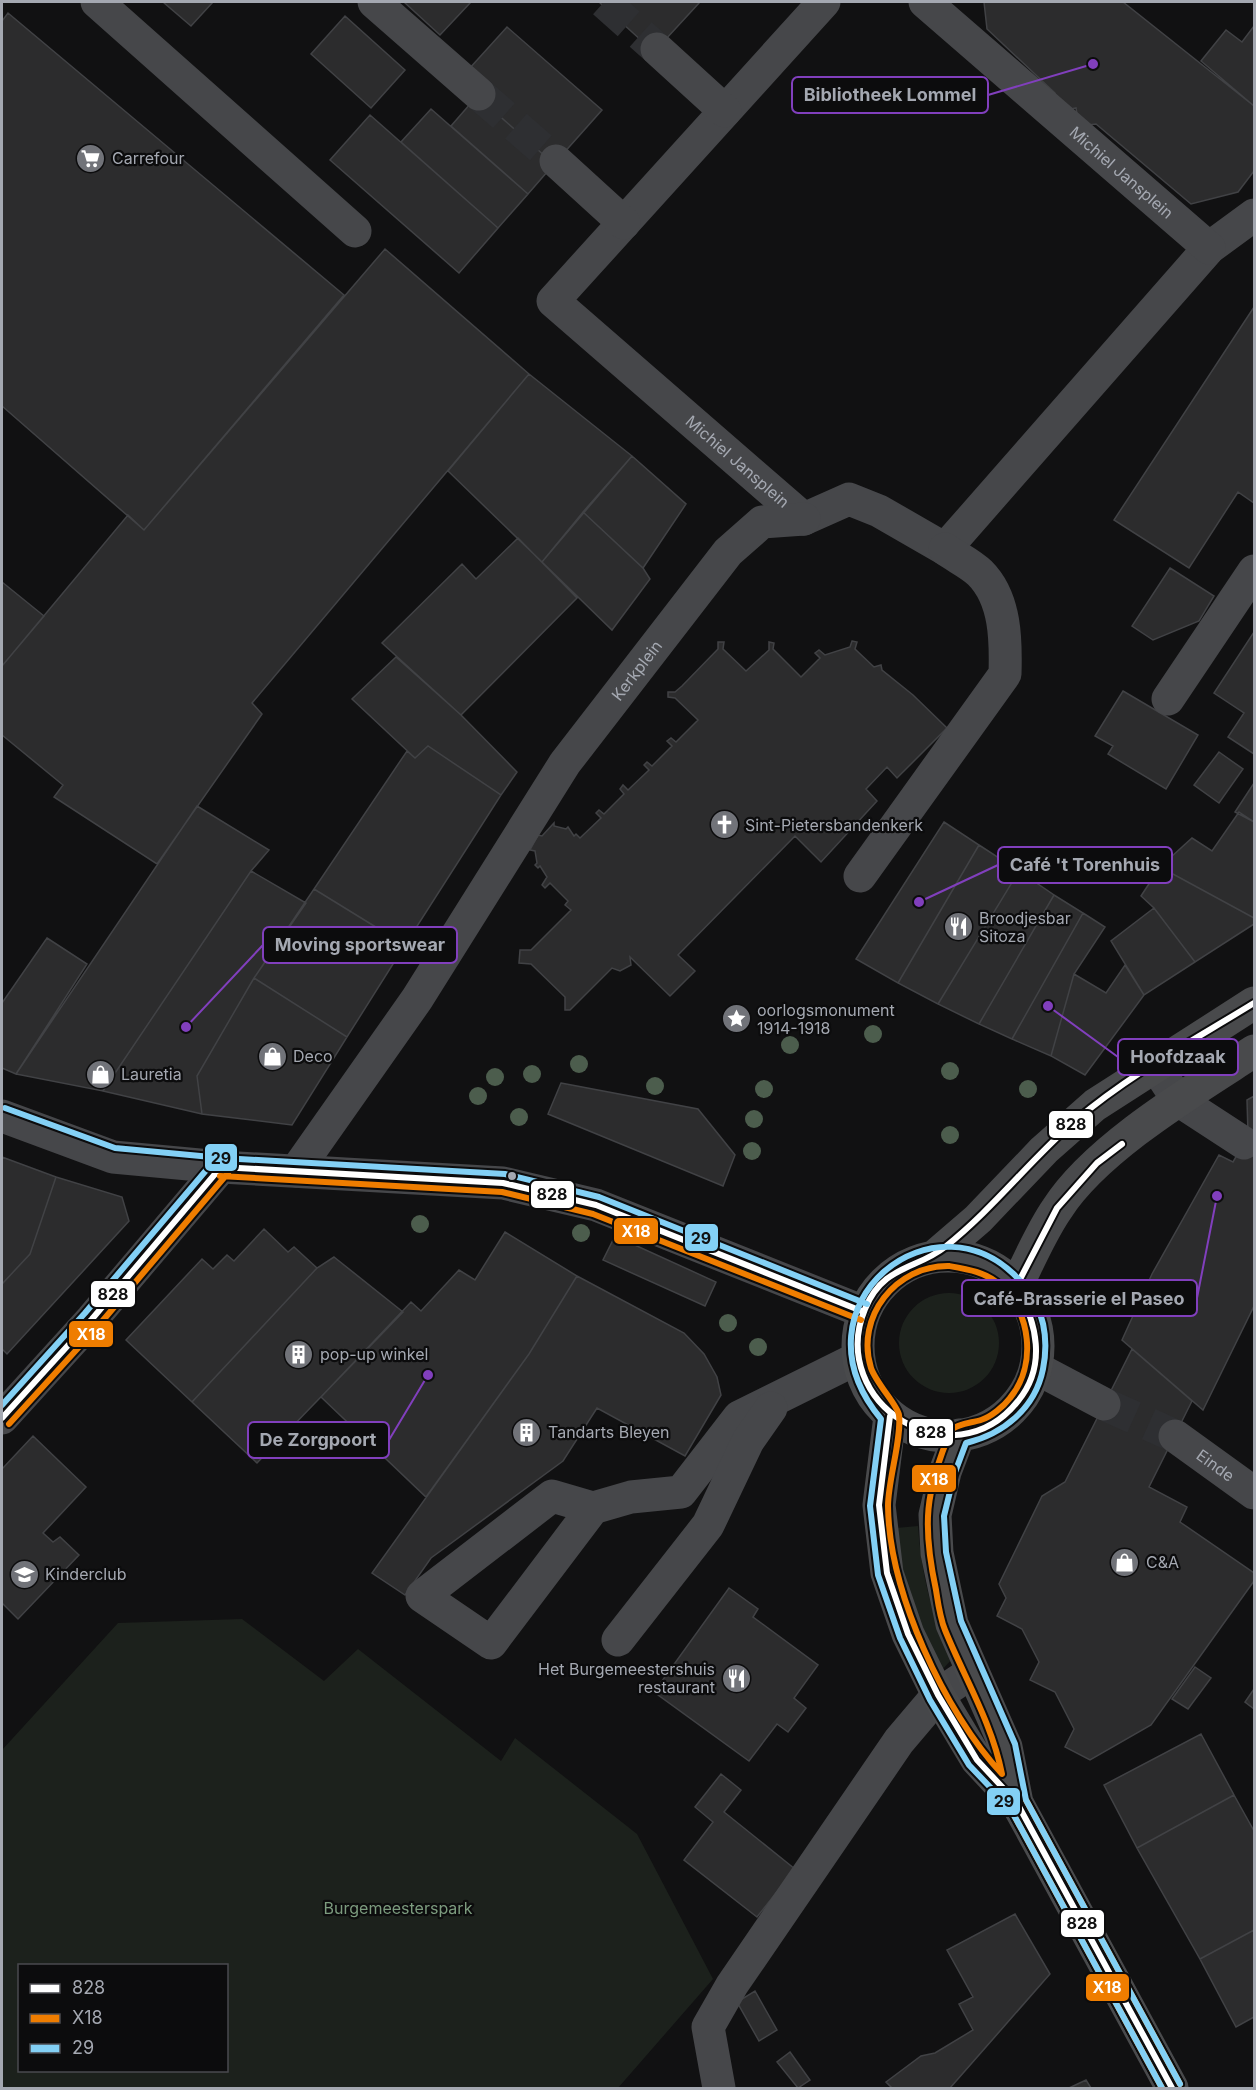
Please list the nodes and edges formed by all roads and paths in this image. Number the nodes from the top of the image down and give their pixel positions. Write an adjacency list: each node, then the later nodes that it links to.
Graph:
1 (97, 2): 11 (street)
2 (374, 2): 6 (street)
3 (824, 2): 7 (street, Michiel Jansplein)
4 (925, 2): 12 (street, Michiel Jansplein)
5 (657, 49): 7 (street)
6 (479, 94)
7 (725, 111): 10 (street, Michiel Jansplein)
8 (556, 162): 10 (street)
9 (1254, 215): 12 (street)
10 (624, 223): 13 (street, Michiel Jansplein)
11 (356, 231)
12 (1209, 248): 14 (street)
13 (804, 519): 14 (street, Michiel Jansplein); 25 (street, Kerkplein)
14 (945, 549): 17 (street)
15 (1254, 571): 16 (street)
16 (1168, 699)
17 (860, 876)
18 (1254, 1003): 20 (main road)
19 (1254, 1052): 21 (main road)
20 (1155, 1065): 21 (street); 26 (main road)
21 (1178, 1100): 23 (street); 27 (main road)
22 (2, 1116): 24 (street)
23 (1244, 1143)
24 (221, 1167): 25 (street); 34 (street)
25 (296, 1171): 28 (street)
26 (935, 1256): 27 (main road); 28 (main road)
27 (1016, 1287): 30 (main road)
28 (864, 1312): 29 (main road)
29 (858, 1358): 31 (street); 33 (main road)
30 (1035, 1368): 32 (street); 35 (main road)
31 (777, 1400): 38 (street); 39 (street)
32 (1104, 1404)
33 (890, 1416): 35 (main road); 41 (main road)
34 (2, 1418)
35 (960, 1435): 40 (main road)
36 (1175, 1436): 37 (street, Einde)
37 (1254, 1493)
38 (593, 1508): 38 (street)
39 (618, 1640)
40 (972, 1672): 41 (street); 42 (main road)
41 (938, 1695): 42 (main road); 43 (street)
42 (1017, 1803): 44 (main road)
43 (719, 2088)
44 (1172, 2088)

